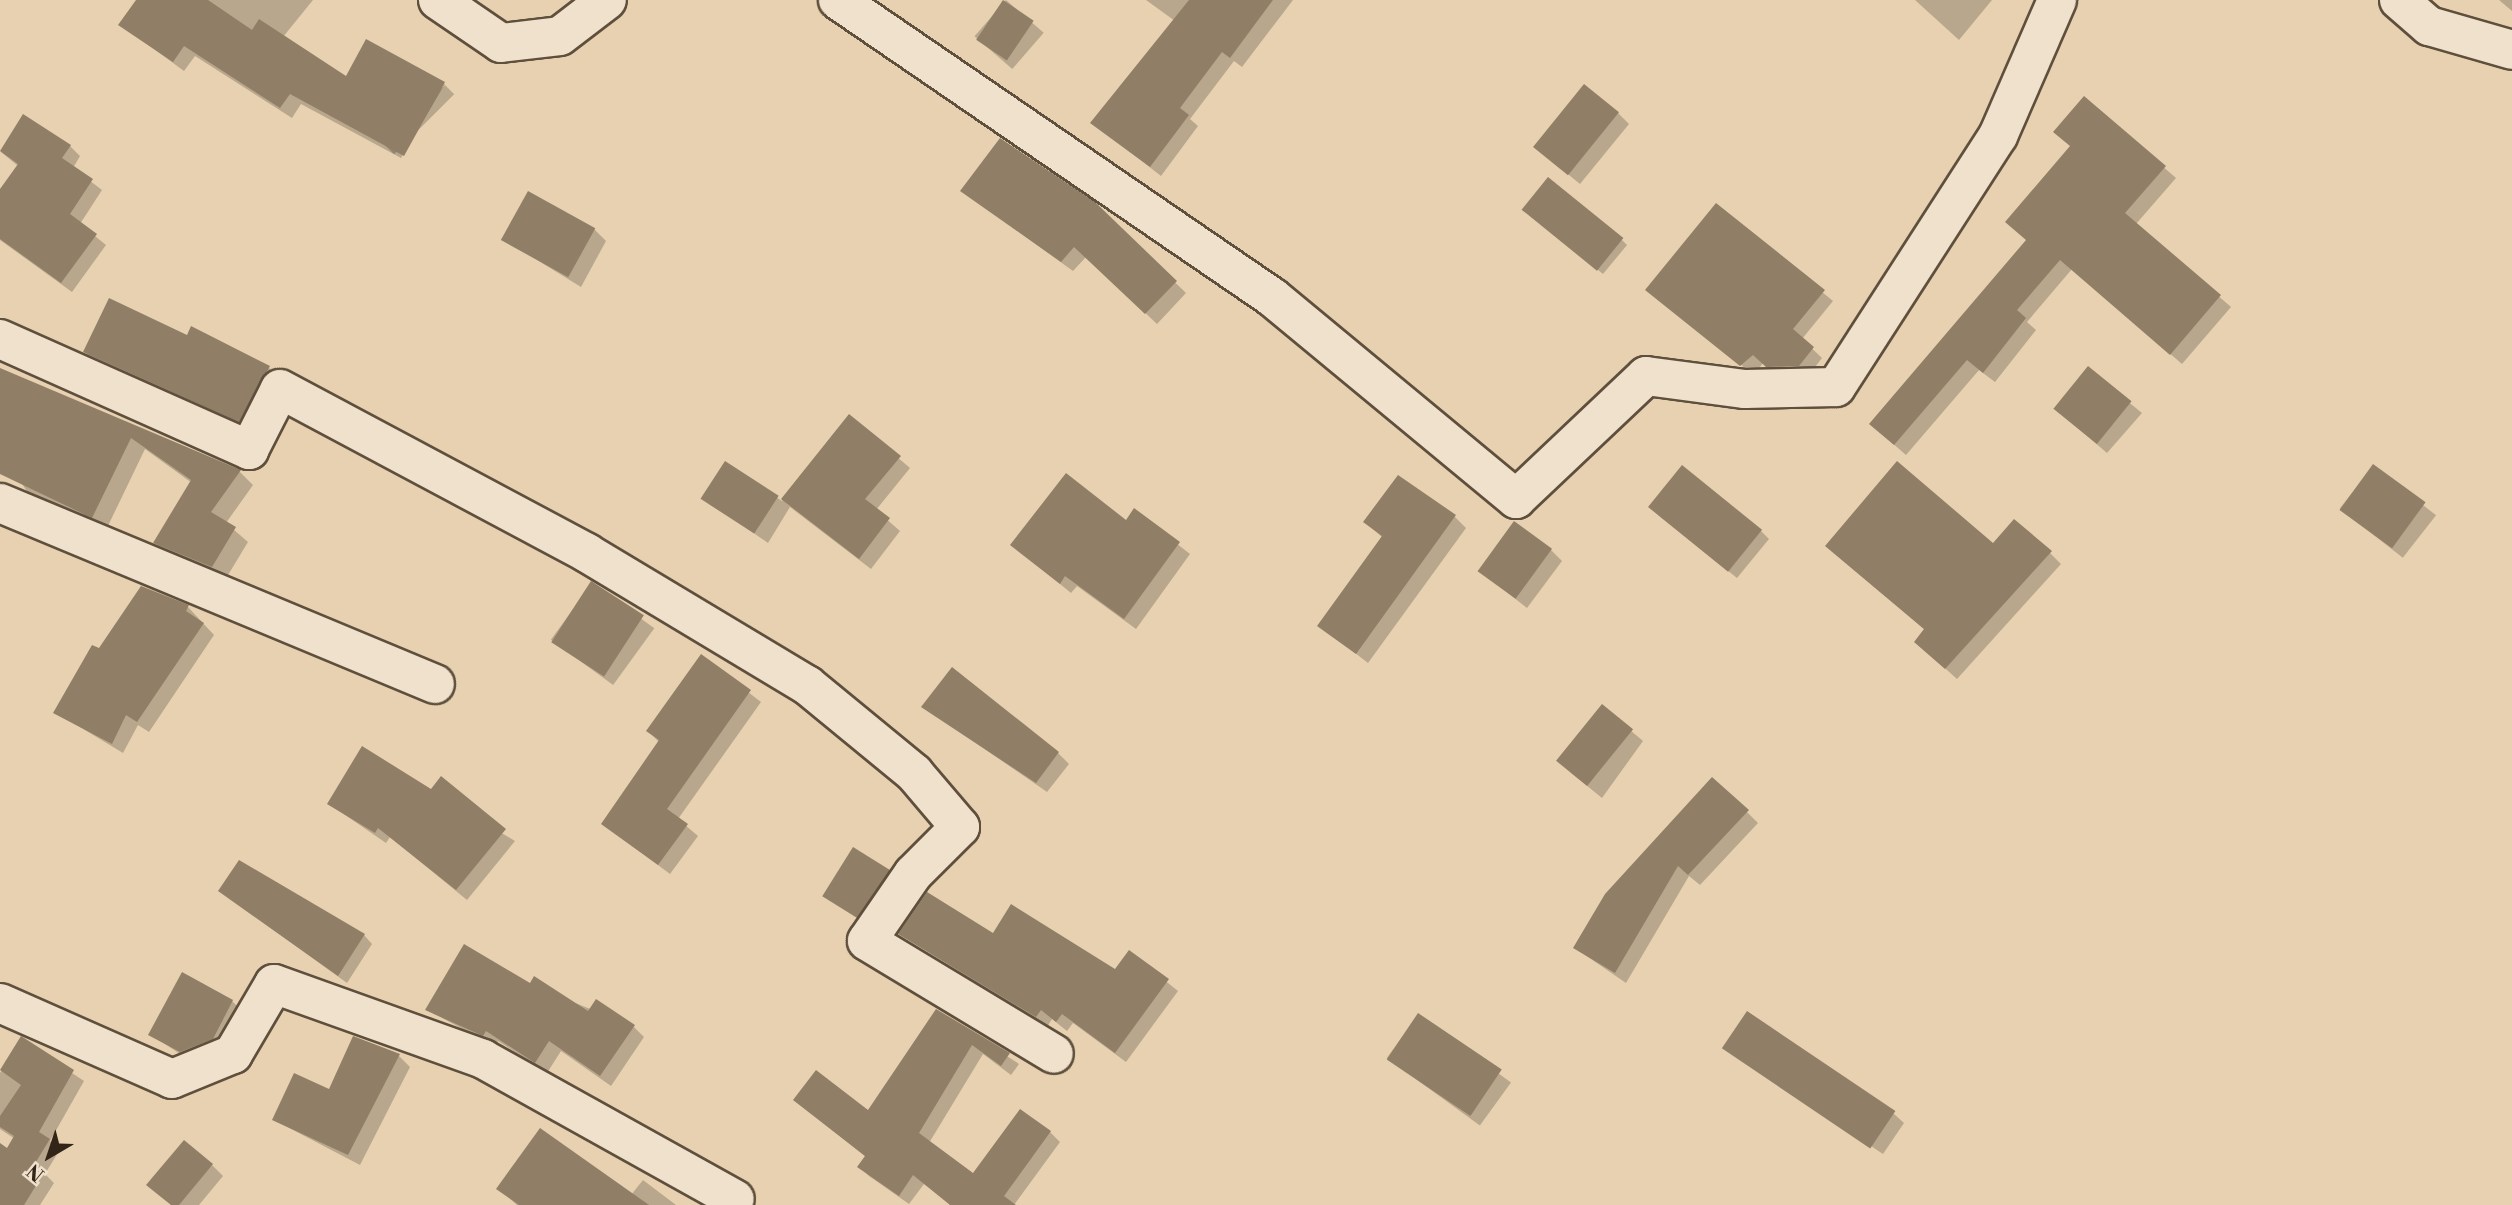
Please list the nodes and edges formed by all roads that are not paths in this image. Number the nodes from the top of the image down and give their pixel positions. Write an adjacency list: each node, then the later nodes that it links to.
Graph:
1 (438, 0): 2 (street)
2 (607, 0)
3 (838, 0): 4 (street)
4 (2057, 0)
5 (2399, 0): 6 (street)
6 (2512, 50)
7 (0, 339): 11 (street)
8 (0, 503): 9 (street)
9 (435, 684)
10 (2, 1008): 12 (street)
11 (1054, 1054)
12 (735, 1199)

